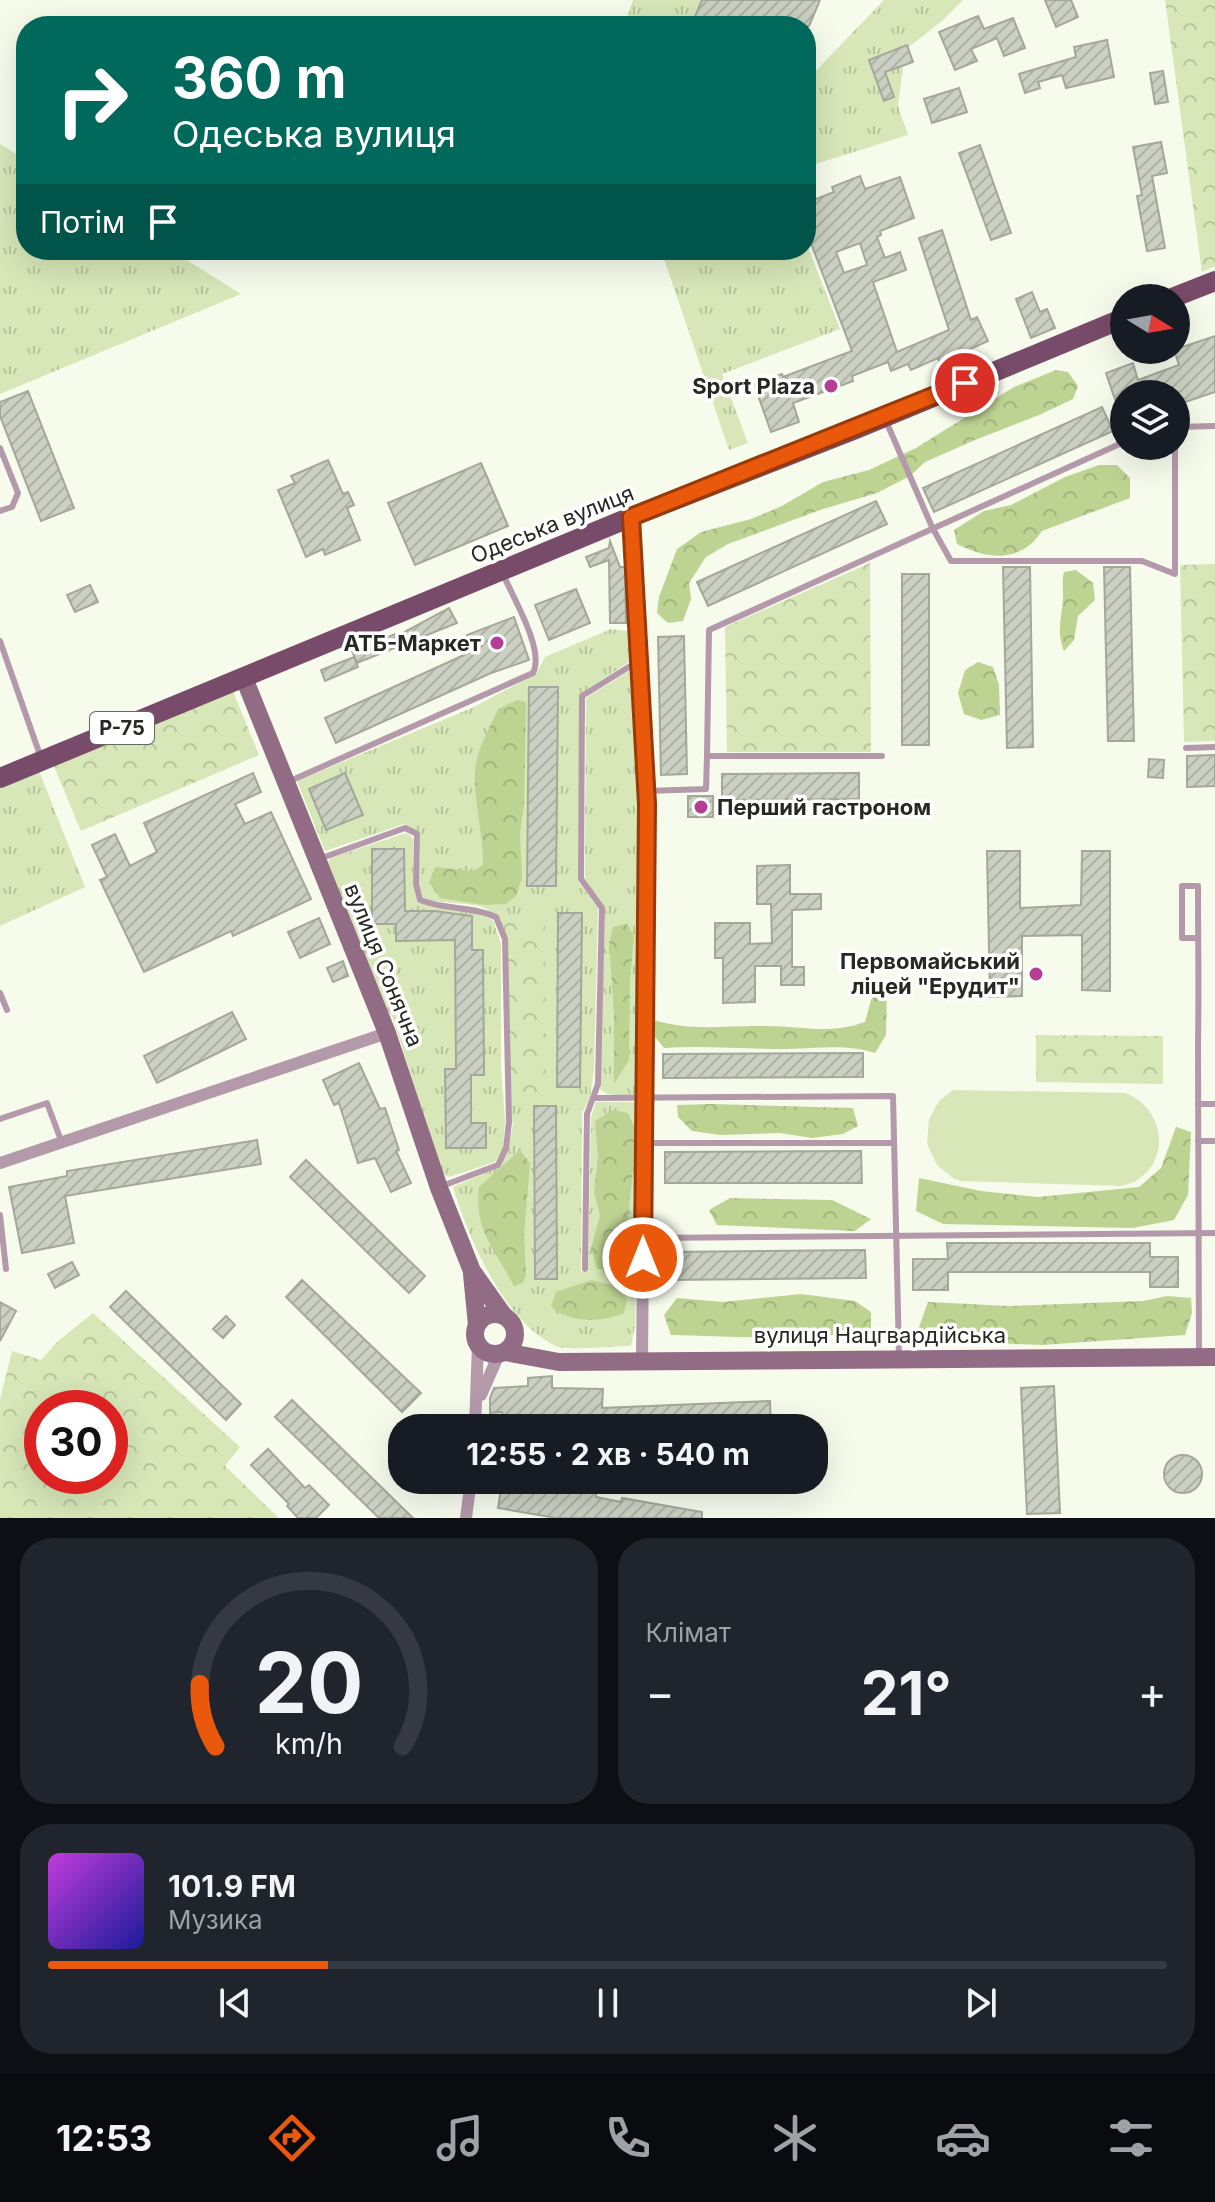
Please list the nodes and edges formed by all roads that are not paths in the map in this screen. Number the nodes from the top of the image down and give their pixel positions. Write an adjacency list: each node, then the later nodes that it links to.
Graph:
1 (1215, 281): 2 (main road)
2 (1190, 291)
3 (1110, 324): 4 (main road, Одеська вулиця / Р-75)
4 (884, 417): 13 (main road, Одеська вулиця / Р-75); 14 (lane)
5 (1215, 426): 6 (lane)
6 (1190, 427)
7 (0, 448): 10 (lane)
8 (1110, 448): 14 (lane)
9 (1175, 460): 14 (lane)
10 (9, 471): 11 (lane); 12 (lane)
11 (0, 475)
12 (0, 511)
13 (631, 517): 15 (main road, Одеська вулиця / Р-75); 17 (street)
14 (932, 527): 21 (lane)
15 (501, 571): 18 (main road, Одеська вулиця / Р-75); 25 (lane)
16 (0, 641): 23 (lane)
17 (640, 660): 26 (street); 33 (lane)
18 (244, 678): 23 (main road, Одеська вулиця / Р-75); 25 (street, вулиця Сонячна)
19 (1215, 747): 20 (lane)
20 (1186, 748)
21 (707, 756): 22 (lane); 26 (lane)
22 (882, 756)
23 (42, 761): 24 (main road, Одеська вулиця / Р-75)
24 (0, 778)
25 (286, 783): 27 (street, вулиця Сонячна)
26 (646, 791): 32 (street)
27 (316, 860): 31 (street, вулиця Сонячна); 43 (lane)
28 (1198, 938): 28 (lane); 34 (lane)
29 (0, 993): 30 (lane)
30 (7, 1010)
31 (387, 1033): 39 (street); 43 (street, вулиця Сонячна)
32 (645, 1097): 33 (lane); 40 (street); 41 (lane)
33 (594, 1098): 50 (lane)
34 (1198, 1104): 35 (lane); 37 (lane)
35 (1215, 1104)
36 (0, 1119): 39 (lane)
37 (1198, 1141): 38 (lane); 45 (lane)
38 (1215, 1141)
39 (62, 1143): 42 (street)
40 (644, 1143): 41 (lane); 48 (street)
41 (894, 1143): 47 (lane)
42 (0, 1163)
43 (439, 1188): 51 (street, вулиця Сонячна)
44 (0, 1215): 49 (lane)
45 (1199, 1233): 46 (lane); 47 (lane); 55 (lane)
46 (1215, 1233)
47 (896, 1234): 48 (lane); 56 (lane)
48 (644, 1238): 58 (street)
49 (6, 1269)
50 (585, 1269)
51 (472, 1271): 52 (street, вулиця Сонячна); 53 (street, вулиця Сонячна)
52 (509, 1320): 53 (street); 54 (street); 57 (street)
53 (478, 1334): 54 (street); 59 (street, вулиця Сонячна)
54 (502, 1353): 57 (street, вулиця Нацгвардійська); 59 (street, вулиця Сонячна)
55 (1207, 1357): 56 (street, вулиця Нацгвардійська)
56 (899, 1359): 58 (street, вулиця Нацгвардійська)
57 (545, 1360): 58 (street, вулиця Нацгвардійська)
58 (642, 1361)
59 (477, 1406): 60 (street, вулиця Сонячна)
60 (476, 1414)
61 (469, 1494): 62 (street)
62 (466, 1518)

